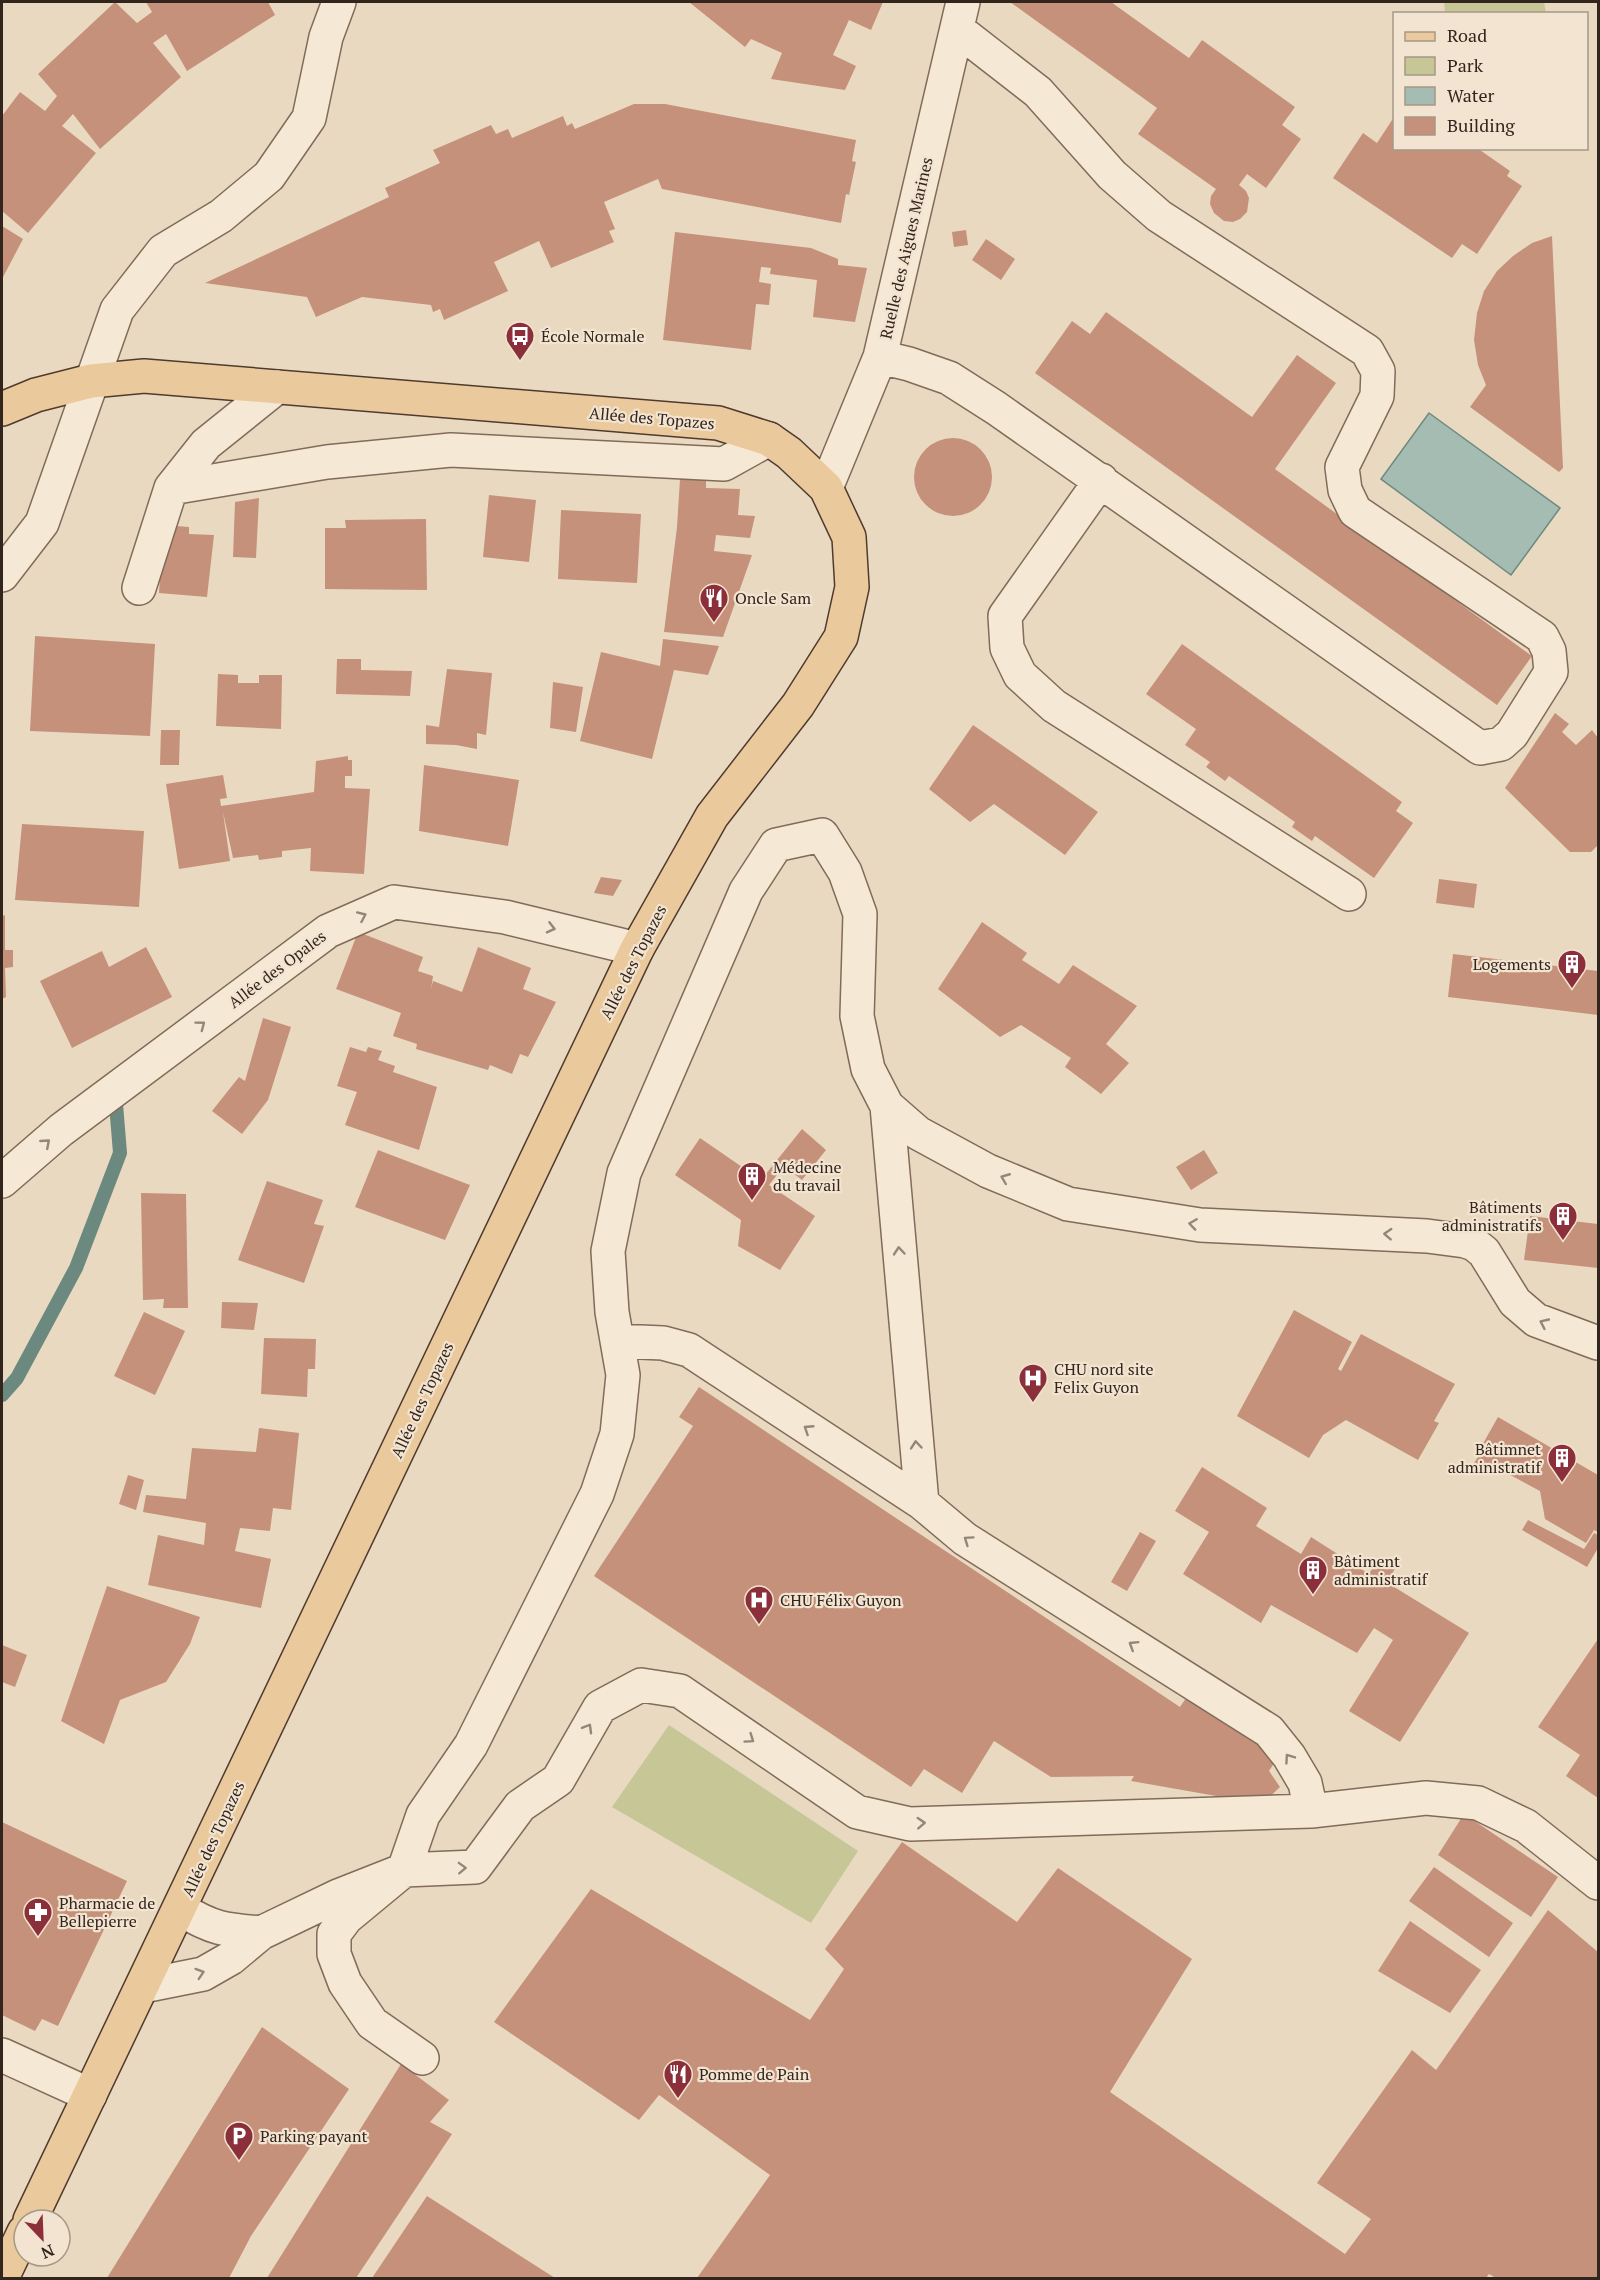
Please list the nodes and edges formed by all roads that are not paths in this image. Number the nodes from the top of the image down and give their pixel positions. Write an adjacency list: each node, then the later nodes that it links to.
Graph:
1 (339, 2): 4 (street)
2 (960, 15): 3 (street, Ruelle des Aigues Marines); 8 (street)
3 (880, 357): 8 (street); 10 (street, Ruelle des Aigues Marines)
4 (91, 381): 5 (main road, Allée des Topazes); 6 (main road, Allée des Topazes); 11 (street)
5 (277, 387): 7 (main road, Allée des Topazes); 9 (street)
6 (2, 409)
7 (769, 439): 9 (street); 10 (main road, Allée des Topazes)
8 (1101, 480): 13 (street)
9 (171, 488): 12 (street)
10 (826, 488): 14 (main road, Allée des Topazes)
11 (2, 575)
12 (139, 588)
13 (1349, 894)
14 (637, 949): 16 (street, Allée des Opales, one-way to 14); 23 (main road, Allée des Topazes)
15 (887, 1106): 17 (street); 18 (street, one-way to 15); 19 (street, one-way to 15)
16 (2, 1181)
17 (617, 1341): 19 (street, one-way to 17); 21 (street)
18 (1599, 1343)
19 (922, 1503): 20 (street, one-way to 19)
20 (1311, 1811): 21 (street, one-way to 20); 22 (street)
21 (404, 1870): 24 (street); 27 (street)
22 (1599, 1883)
23 (180, 1908): 24 (street); 25 (main road, Allée des Topazes)
24 (261, 1933): 25 (street, one-way to 24)
25 (143, 1986): 28 (main road, Allée des Topazes)
26 (2, 2055): 28 (street)
27 (422, 2058)
28 (90, 2095): 29 (main road, Allée des Topazes)
29 (36, 2208)
30 (12, 2257): 31 (main road)
31 (2, 2278)

